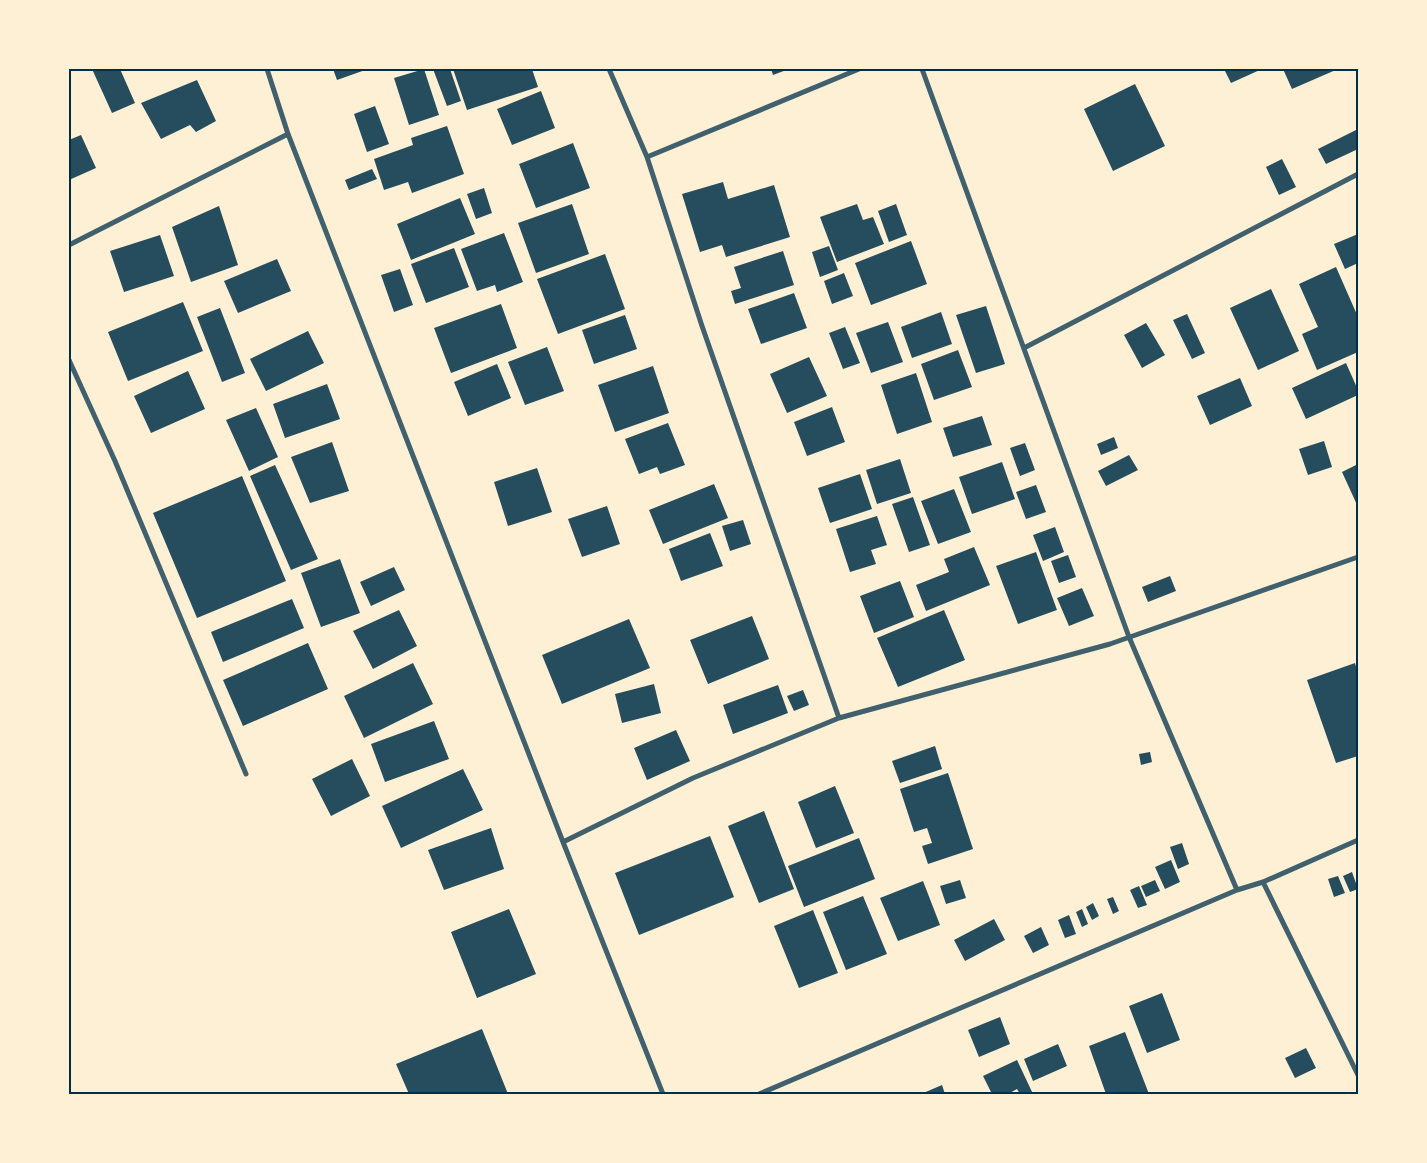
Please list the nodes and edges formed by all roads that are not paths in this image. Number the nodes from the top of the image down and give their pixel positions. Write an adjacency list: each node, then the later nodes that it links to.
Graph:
1 (267, 69): 5 (street)
2 (609, 69): 6 (street)
3 (860, 69): 6 (street)
4 (922, 69): 9 (street)
5 (288, 134): 8 (street); 16 (street)
6 (647, 157): 13 (street)
7 (1358, 174): 9 (street)
8 (69, 245)
9 (1024, 348): 12 (street)
10 (69, 360): 14 (street)
11 (1358, 557): 12 (street)
12 (1129, 637): 13 (street); 18 (street)
13 (838, 718): 16 (street)
14 (246, 774)
15 (1358, 840): 17 (street)
16 (563, 842): 20 (street)
17 (1263, 882): 18 (street); 19 (street)
18 (1236, 890): 21 (street)
19 (1358, 1075)
20 (663, 1094)
21 (758, 1094)

